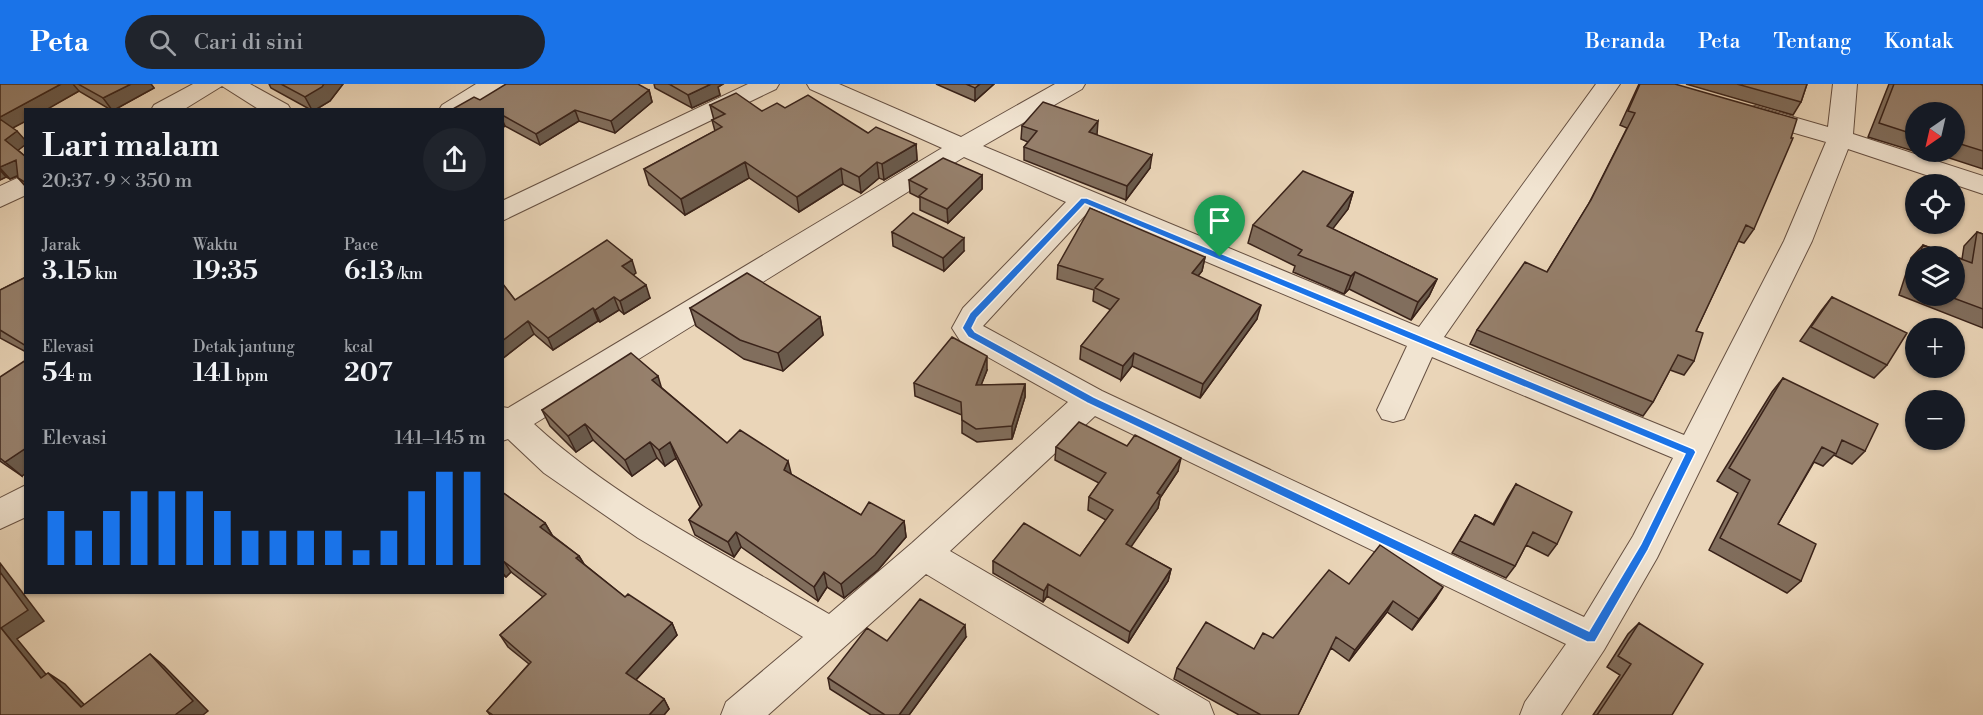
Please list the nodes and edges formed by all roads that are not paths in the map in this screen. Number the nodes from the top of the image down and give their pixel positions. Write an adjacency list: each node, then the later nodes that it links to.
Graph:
1 (211, 84): 10 (street)
2 (493, 84): 12 (street)
3 (767, 84): 17 (street)
4 (819, 84): 14 (street)
5 (1073, 84): 14 (street)
6 (1608, 84): 18 (street)
7 (1845, 84): 13 (street)
8 (249, 87): 11 (street)
9 (1728, 106): 13 (street)
10 (167, 108)
11 (276, 108)
12 (454, 108)
13 (1840, 138): 15 (street); 22 (street)
14 (962, 147): 16 (street); 21 (street)
15 (1983, 185)
16 (1084, 200): 18 (street); 19 (street)
17 (504, 211)
18 (1424, 342): 20 (street); 22 (street)
19 (1091, 400): 23 (street); 25 (street)
20 (1393, 410)
21 (505, 423): 24 (street)
22 (1691, 452): 25 (street)
23 (924, 554): 24 (street); 27 (street)
24 (831, 634): 26 (street)
25 (1591, 638): 28 (street)
26 (740, 715)
27 (1195, 715)
28 (1539, 715)

